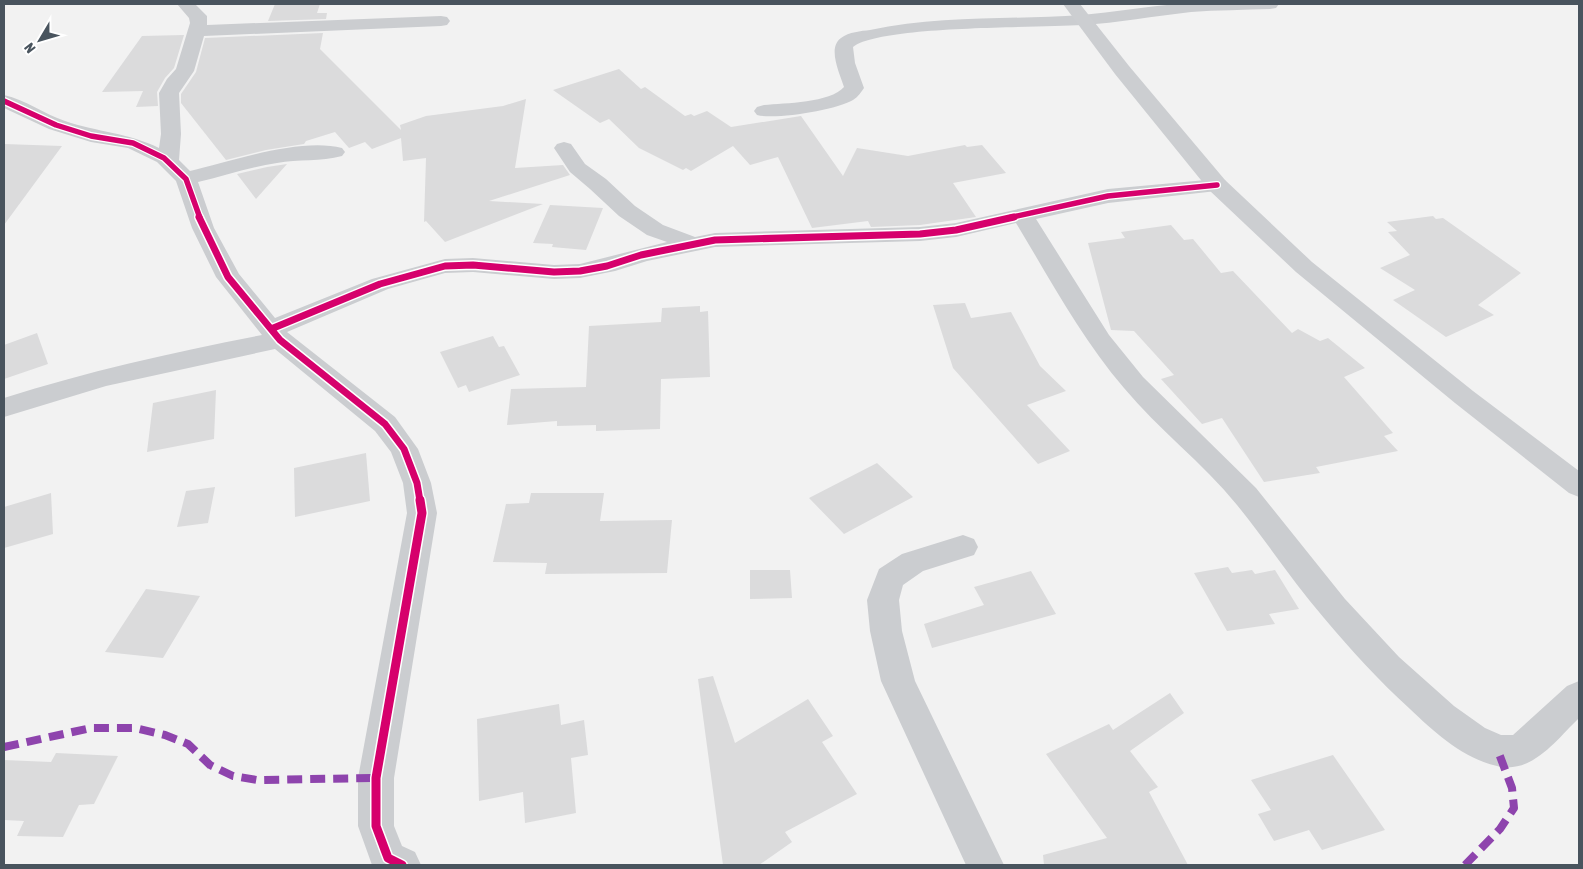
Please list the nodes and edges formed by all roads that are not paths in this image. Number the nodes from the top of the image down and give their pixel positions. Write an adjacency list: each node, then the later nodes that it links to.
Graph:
1 (185, 4): 5 (street)
2 (1270, 4): 3 (street)
3 (1076, 12): 7 (street); 11 (street)
4 (441, 21): 5 (street)
5 (197, 31): 10 (street)
6 (4, 101): 10 (street)
7 (764, 110)
8 (564, 148): 13 (street)
9 (335, 152): 10 (street)
10 (177, 171): 14 (street)
11 (1217, 185): 12 (street); 16 (street)
12 (1023, 216): 13 (street); 18 (street)
13 (693, 244): 14 (street)
14 (276, 334): 15 (street); 19 (street)
15 (4, 408)
16 (1579, 486)
17 (963, 547): 20 (street)
18 (1579, 696)
19 (391, 863)
20 (985, 865)

